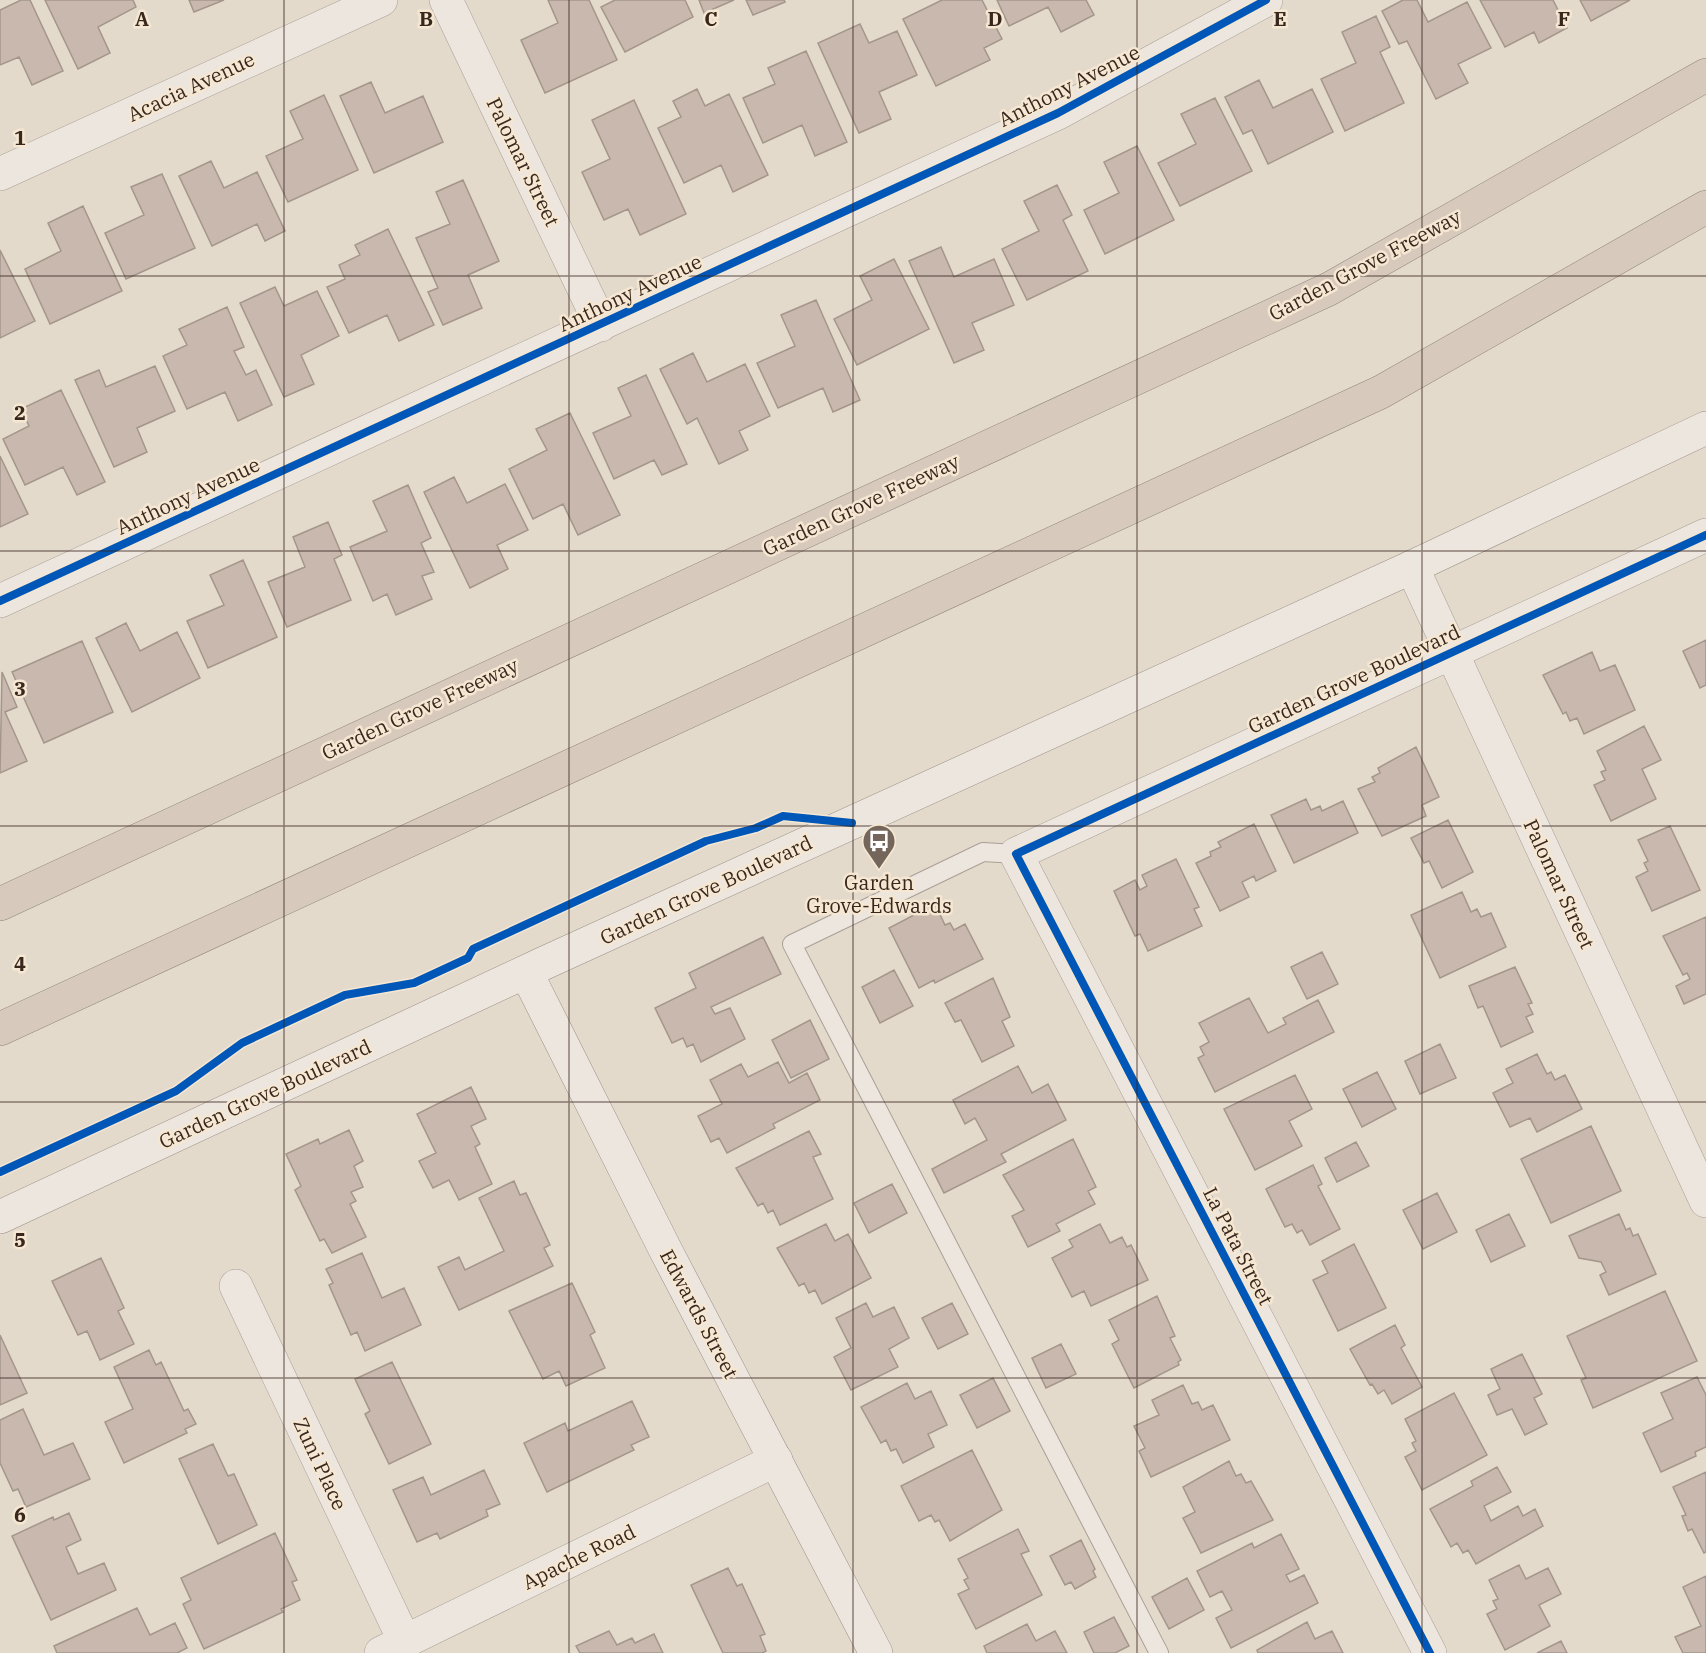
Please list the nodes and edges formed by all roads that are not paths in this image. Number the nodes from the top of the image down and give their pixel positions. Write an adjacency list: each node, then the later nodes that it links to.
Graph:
1 (381, 0): 5 (street, Acacia Avenue)
2 (446, 0): 7 (street, Palomar Street)
3 (1266, 0): 7 (street, Anthony Avenue)
4 (1706, 75): 14 (highway, Garden Grove Freeway)
5 (0, 174)
6 (1706, 207): 16 (highway)
7 (601, 325): 11 (street, Anthony Avenue)
8 (1706, 428): 10 (street, Garden Grove Boulevard)
9 (1706, 535): 12 (street, Garden Grove Boulevard)
10 (1412, 567): 12 (street, Palomar Street); 15 (street, Garden Grove Boulevard)
11 (0, 601)
12 (1452, 652): 13 (street, Garden Grove Boulevard); 17 (street, Palomar Street)
13 (1016, 854): 23 (lane); 24 (street, La Pata Street)
14 (0, 904)
15 (526, 972): 18 (street, Garden Grove Boulevard); 20 (street, Edwards Street)
16 (0, 1029)
17 (1706, 1201)
18 (0, 1217)
19 (236, 1286): 21 (street, Zuni Place)
20 (776, 1461): 21 (street, Apache Road); 22 (street, Edwards Street)
21 (393, 1648)
22 (876, 1653)
23 (1160, 1653)
24 (1430, 1653)

